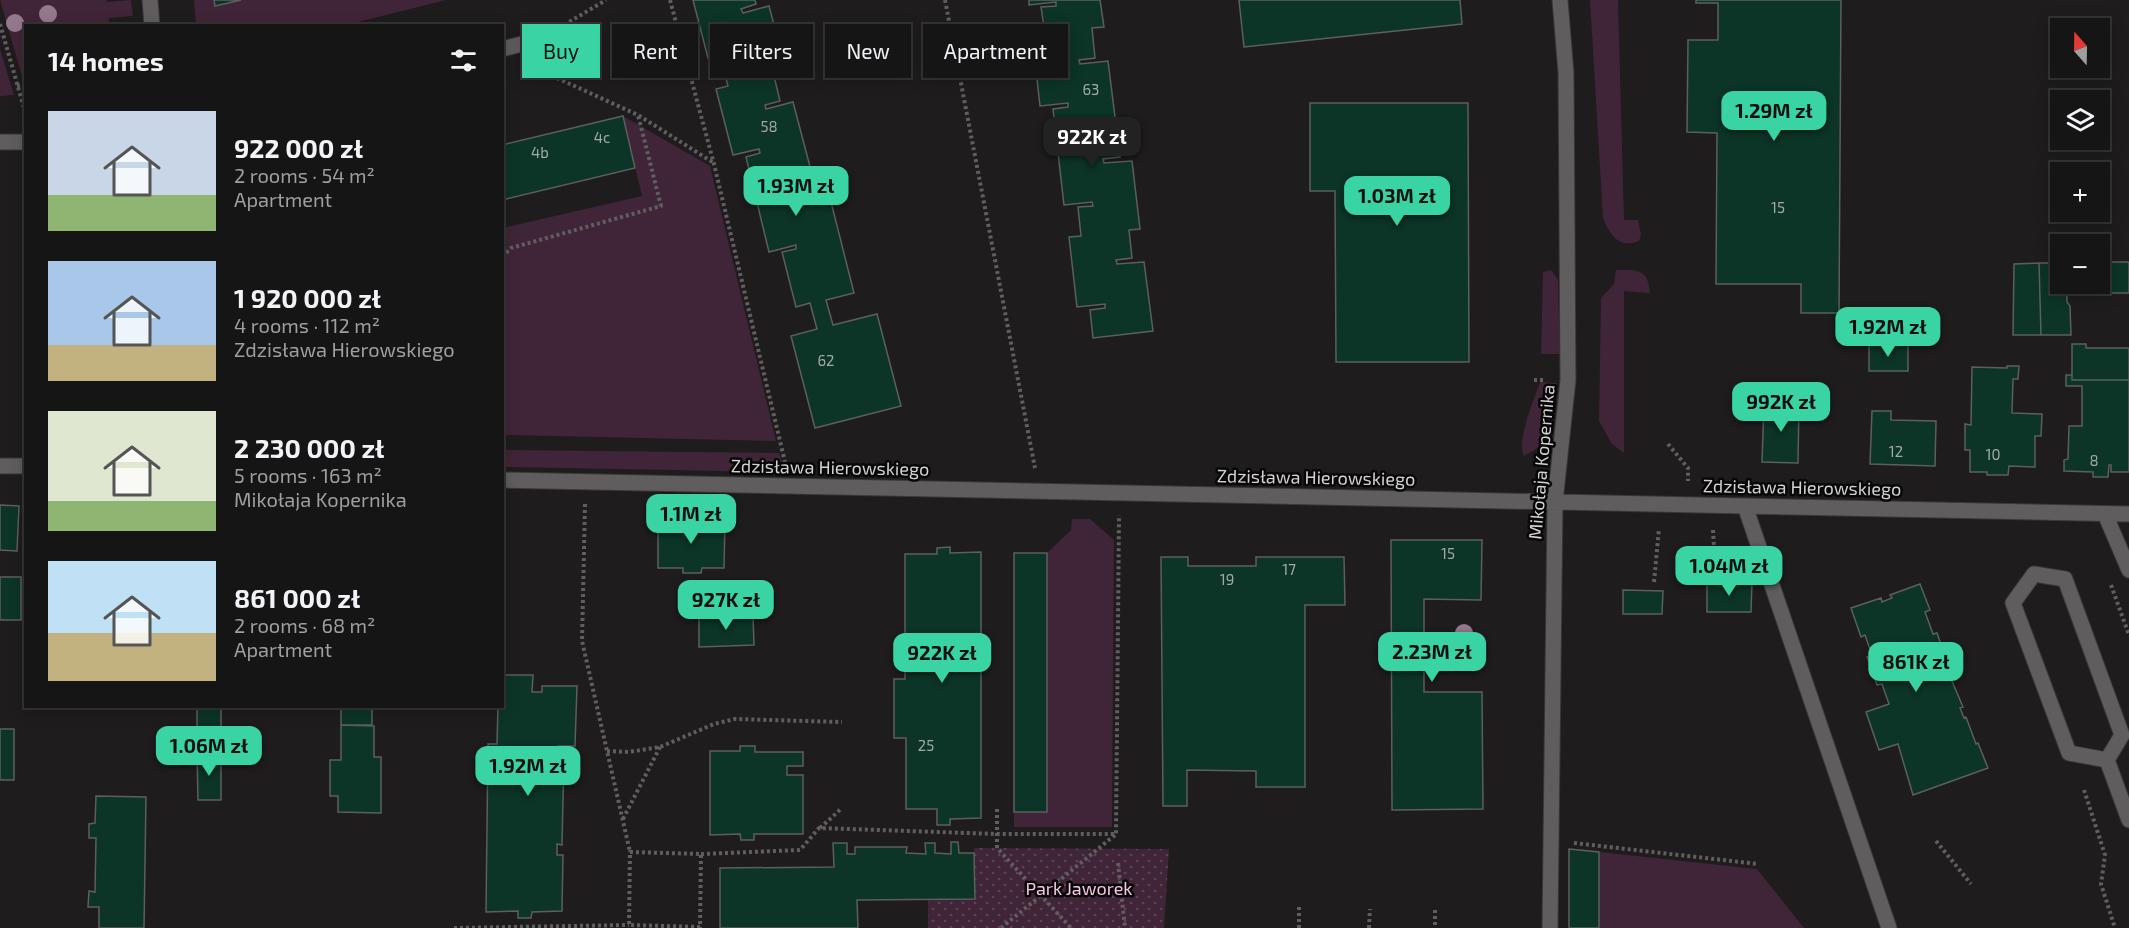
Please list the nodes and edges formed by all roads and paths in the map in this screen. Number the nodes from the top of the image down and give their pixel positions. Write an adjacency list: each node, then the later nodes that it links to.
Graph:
1 (150, 0): 7 (street)
2 (606, 0): 8 (path)
3 (670, 0): 18 (path)
4 (945, 0): 25 (path)
5 (1560, 0): 26 (street, Mikołaja Kopernika)
6 (0, 24): 13 (path)
7 (152, 24)
8 (566, 24)
9 (522, 44): 10 (street)
10 (504, 49)
11 (557, 78): 15 (path)
12 (24, 84): 13 (path)
13 (17, 86): 14 (path)
14 (24, 109)
15 (638, 115): 18 (path); 19 (path)
16 (0, 142): 17 (street)
17 (24, 142)
18 (714, 164): 20 (path)
19 (504, 255)
20 (786, 464)
21 (0, 465): 22 (street)
22 (24, 466)
23 (504, 480): 24 (street, Zdzisława Hierowskiego)
24 (585, 482): 25 (street, Zdzisława Hierowskiego); 38 (path)
25 (1034, 492): 26 (street, Zdzisława Hierowskiego)
26 (1555, 502): 27 (street, Zdzisława Hierowskiego); 49 (street, Mikołaja Kopernika)
27 (1745, 506): 29 (street, Zdzisława Hierowskiego); 71 (street)
28 (1119, 512): 47 (path)
29 (2105, 514): 30 (street, Zdzisława Hierowskiego); 33 (street)
30 (2129, 514)
31 (1659, 529): 35 (path)
32 (1713, 530): 34 (path)
33 (2129, 570)
34 (1716, 581)
35 (1654, 582)
36 (842, 722): 37 (path)
37 (660, 747): 38 (path); 43 (path)
38 (607, 751): 43 (path)
39 (2107, 760): 39 (street); 44 (street)
40 (2084, 790): 48 (path)
41 (842, 808): 45 (path)
42 (997, 809): 46 (path)
43 (623, 820): 52 (path)
44 (2129, 820)
45 (819, 828): 46 (path); 53 (path)
46 (996, 834): 47 (path); 57 (path)
47 (1116, 834): 57 (path)
48 (2100, 839): 51 (path); 72 (path)
49 (1550, 840): 55 (path); 70 (street, Mikołaja Kopernika)
50 (1936, 841): 56 (path)
51 (2093, 842)
52 (630, 852): 53 (path); 61 (path)
53 (701, 854): 62 (path)
54 (1118, 863): 66 (path)
55 (1758, 864)
56 (1971, 884)
57 (1041, 896): 64 (path); 65 (path)
58 (1299, 908): 67 (path)
59 (1370, 909): 68 (path)
60 (1435, 910): 69 (path)
61 (629, 925): 62 (path); 63 (path)
62 (700, 927)
63 (454, 928)
64 (1001, 928)
65 (1071, 928)
66 (1125, 928)
67 (1299, 928)
68 (1369, 928)
69 (1435, 928)
70 (1550, 928)
71 (1889, 928)
72 (2115, 928)

